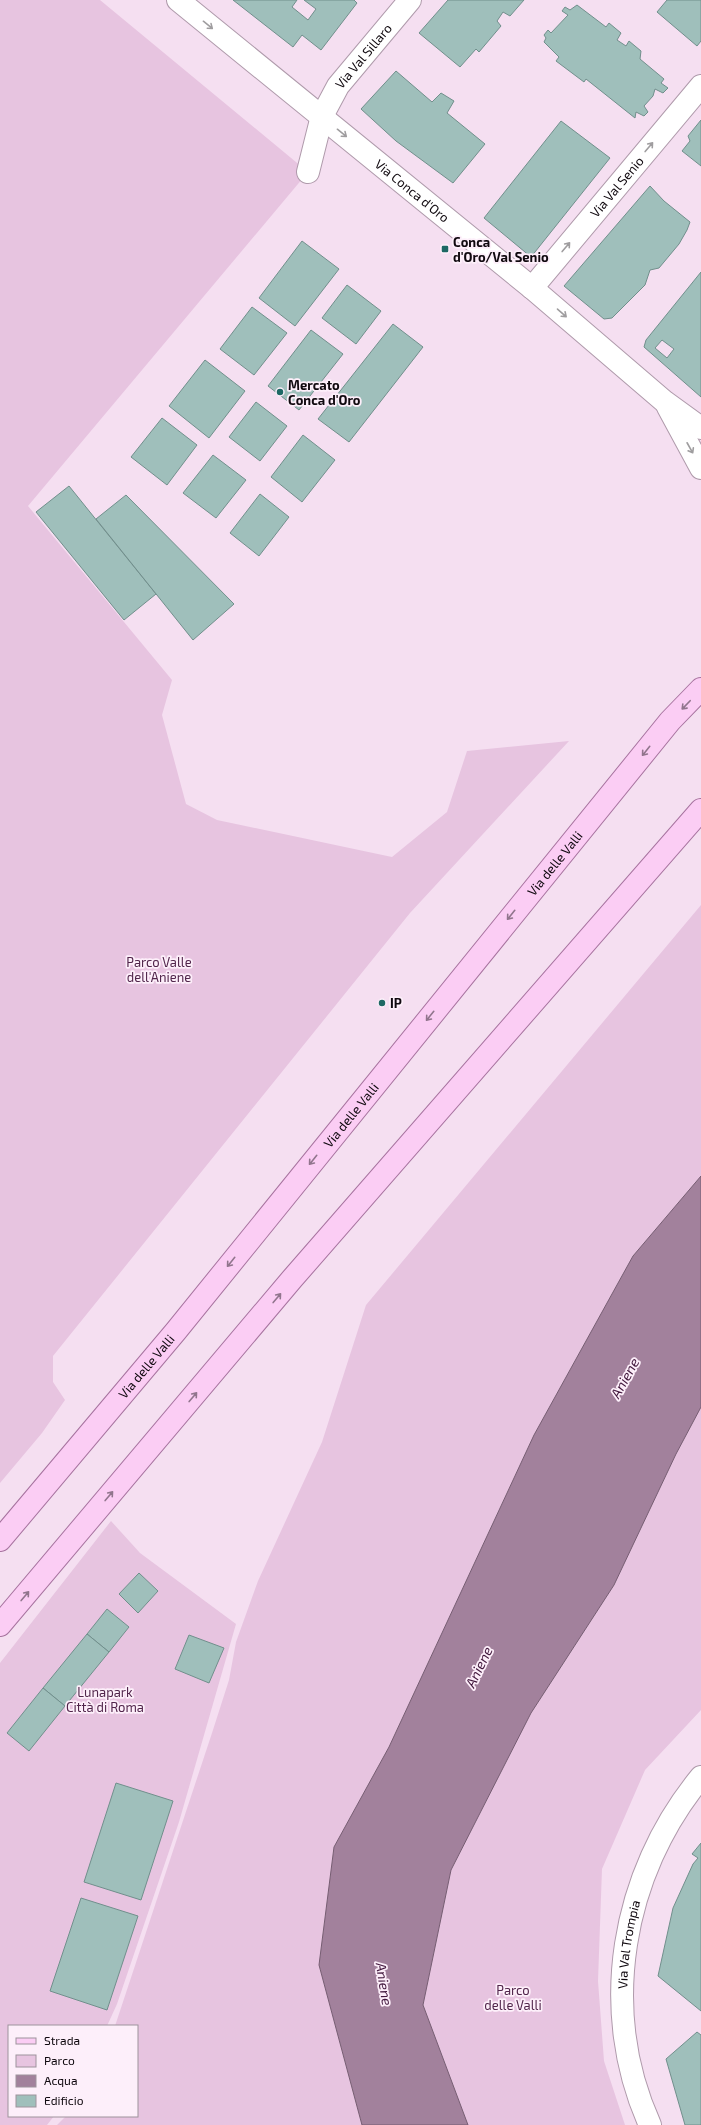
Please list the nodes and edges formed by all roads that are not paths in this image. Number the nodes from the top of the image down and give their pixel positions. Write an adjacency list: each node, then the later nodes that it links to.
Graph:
1 (178, 0): 4 (street, Via Conca d'Oro, one-way to 4)
2 (410, 0): 4 (street, Via Val Sillaro)
3 (701, 86): 6 (street, Via Val Senio, one-way to 3)
4 (322, 116): 5 (street, Via Val Sillaro); 6 (street, Via Conca d'Oro, one-way to 6)
5 (308, 172)
6 (532, 288): 7 (street, Via Conca d'Oro, one-way to 7)
7 (665, 402): 8 (street, Via Conca d'Oro); 9 (street, one-way to 9)
8 (701, 428)
9 (701, 468)
10 (701, 689): 12 (main road, Via delle Valli, one-way to 12)
11 (701, 810): 13 (main road, one-way to 11)
12 (0, 1540)
13 (0, 1625)
14 (701, 1777): 15 (street, Via Val Trompia)
15 (650, 2125)

